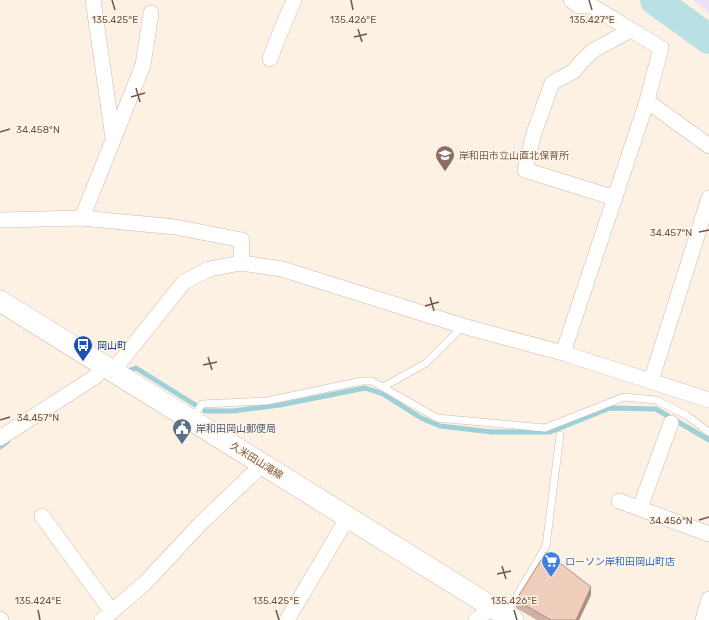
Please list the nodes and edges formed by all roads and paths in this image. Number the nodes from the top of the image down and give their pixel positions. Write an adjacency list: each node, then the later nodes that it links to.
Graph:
1 (93, 0): 8 (street)
2 (294, 0): 6 (street)
3 (570, 0): 5 (street)
4 (151, 13): 8 (street)
5 (631, 30): 7 (street); 10 (street)
6 (270, 60)
7 (647, 101): 9 (street); 10 (street)
8 (114, 139): 12 (street)
9 (709, 146)
10 (615, 198): 17 (street)
11 (709, 198): 19 (street)
12 (82, 218): 13 (street); 14 (street)
13 (0, 220)
14 (241, 263): 16 (street); 18 (street)
15 (0, 301): 18 (street, 久米田山滝線)
16 (463, 326): 17 (street); 20 (lane)
17 (563, 354): 19 (street)
18 (114, 371): 22 (street, 久米田山滝線); 26 (street)
19 (651, 381): 21 (street)
20 (383, 387): 22 (lane); 24 (lane)
21 (709, 400)
22 (197, 411): 27 (street, 久米田山滝線)
23 (671, 424): 29 (street)
24 (709, 432)
25 (560, 435): 34 (lane)
26 (0, 438)
27 (263, 464): 31 (street, 久米田山滝線); 35 (street)
28 (619, 500): 29 (street)
29 (640, 508): 32 (street)
30 (42, 516): 35 (street)
31 (348, 517): 34 (street, 久米田山滝線); 36 (street)
32 (709, 534)
33 (709, 599): 38 (street)
34 (504, 614): 37 (street)
35 (107, 616)
36 (287, 620)
37 (476, 620)
38 (703, 620)

